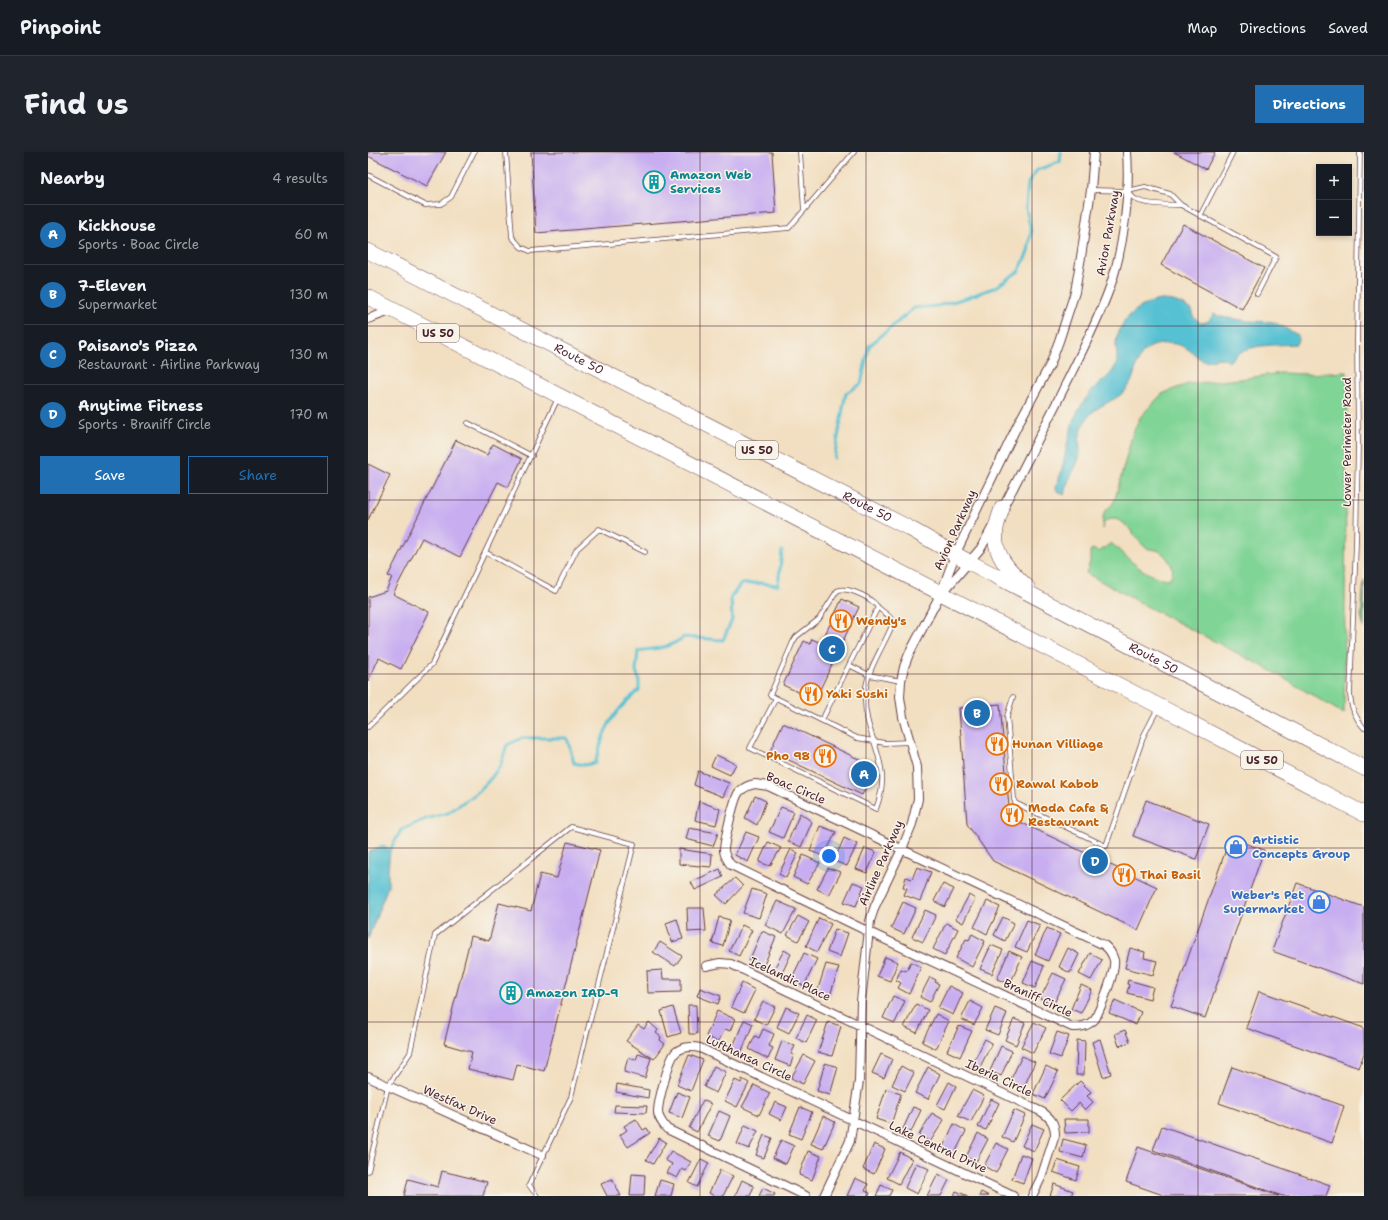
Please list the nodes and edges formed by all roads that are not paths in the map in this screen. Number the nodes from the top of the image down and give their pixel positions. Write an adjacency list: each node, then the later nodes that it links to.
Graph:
1 (474, 152): 9 (lane)
2 (506, 152): 13 (lane)
3 (800, 152): 13 (lane)
4 (854, 152): 13 (lane)
5 (1094, 152): 10 (street, Avion Parkway)
6 (1127, 152): 11 (street, Avion Parkway)
7 (1233, 152): 14 (lane)
8 (1360, 152): 39 (lane, Lower Perimeter Road)
9 (368, 175)
10 (1091, 190): 11 (lane); 26 (street, Avion Parkway)
11 (1128, 191): 12 (lane); 12 (lane); 23 (street, Avion Parkway)
12 (1181, 205): 14 (lane)
13 (804, 211)
14 (1200, 216): 16 (lane)
15 (368, 251): 26 (highway, Route 50 / US 50)
16 (1257, 294)
17 (368, 297): 18 (highway, US 50)
18 (393, 310): 19 (street); 20 (highway, US 50)
19 (368, 319)
20 (559, 396): 22 (lane); 28 (highway, US 50)
21 (468, 423): 22 (lane)
22 (532, 456): 24 (lane)
23 (1002, 508): 27 (street, Avion Parkway); 29 (highway)
24 (485, 552): 25 (lane); 38 (lane)
25 (645, 552)
26 (955, 555): 27 (highway, Route 50 / US 50); 28 (street, Avion Parkway)
27 (969, 562): 28 (street, Avion Parkway); 29 (highway, Route 50 / US 50)
28 (941, 593): 33 (street, Airline Parkway); 36 (highway, US 50)
29 (1039, 599): 42 (highway, Route 50 / US 50)
30 (878, 607): 31 (lane); 32 (lane); 35 (lane)
31 (849, 665): 32 (lane); 37 (lane)
32 (869, 675): 33 (lane); 40 (lane)
33 (901, 681): 41 (street, Airline Parkway)
34 (1013, 697): 36 (lane)
35 (776, 698): 37 (lane); 40 (lane)
36 (1159, 706): 43 (highway, US 50)
37 (822, 720): 40 (lane)
38 (368, 728)
39 (1364, 728)
40 (873, 742): 41 (lane)
41 (911, 742): 44 (street, Airline Parkway)
42 (1364, 768)
43 (1364, 814)
44 (902, 849): 45 (street, Airline Parkway); 45 (street, Boac Circle); 45 (street, Braniff Circle)
45 (869, 932): 47 (street, Airline Parkway)
46 (706, 966): 47 (street, Icelandic Place)
47 (861, 1025): 50 (street, Airline Parkway); 57 (street, Iberia Circle)
48 (368, 1077): 49 (street, Westfax Drive)
49 (388, 1086): 51 (street, Westfax Drive); 51 (lane); 52 (lane)
50 (853, 1120): 54 (street, Lufthansa Circle); 55 (street, Airline Parkway); 56 (street, Lake Central Drive)
51 (542, 1155): 53 (lane)
52 (368, 1171)
53 (537, 1196)
54 (806, 1196)
55 (824, 1196)
56 (1013, 1196)
57 (1032, 1196)

